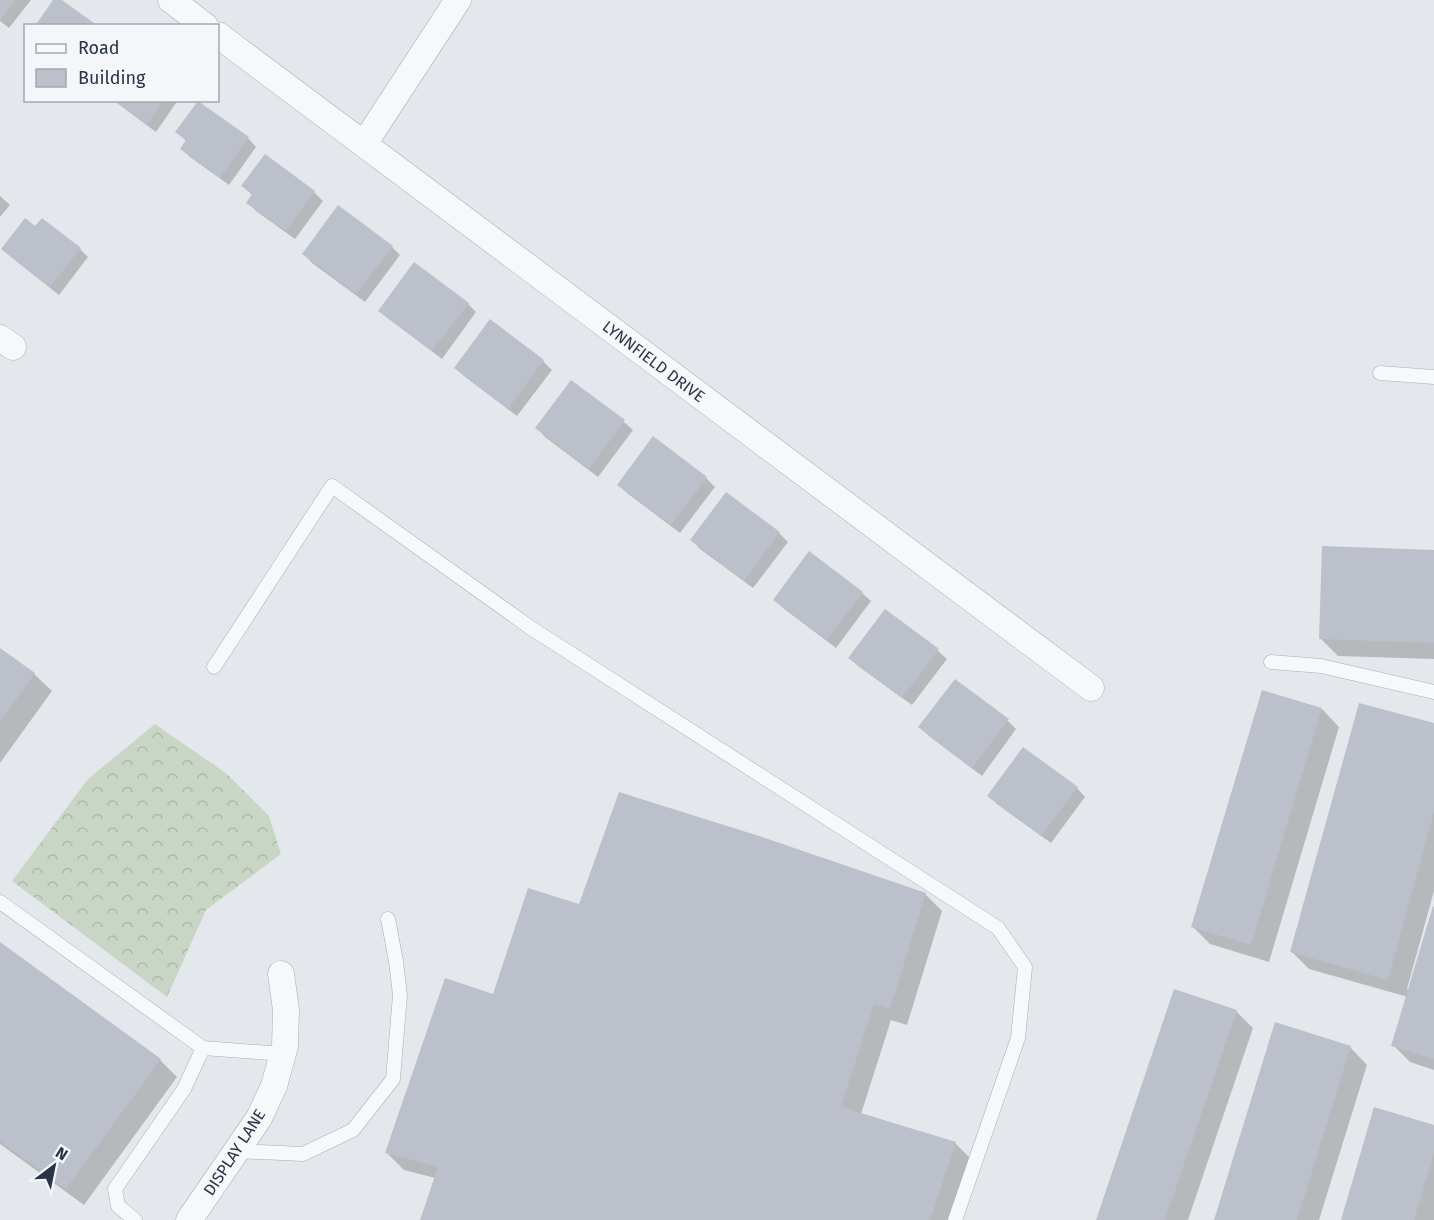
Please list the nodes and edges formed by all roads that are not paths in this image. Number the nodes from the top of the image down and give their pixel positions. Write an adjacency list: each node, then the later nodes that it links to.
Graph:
1 (171, 0): 3 (street)
2 (458, 0): 5 (street)
3 (202, 24)
4 (219, 36): 5 (street, LYNNFIELD DRIVE)
5 (364, 144): 10 (street, LYNNFIELD DRIVE)
6 (1380, 373): 7 (lane)
7 (1434, 377)
8 (1271, 662): 11 (lane)
9 (214, 667): 20 (lane)
10 (1091, 688)
11 (1434, 692)
12 (0, 902): 15 (lane)
13 (388, 919): 17 (lane)
14 (281, 974): 16 (street, DISPLAY LANE)
15 (203, 1048): 16 (lane); 18 (lane)
16 (283, 1054): 17 (street, DISPLAY LANE)
17 (236, 1151): 19 (street, DISPLAY LANE)
18 (135, 1220)
19 (189, 1220)
20 (955, 1220)

